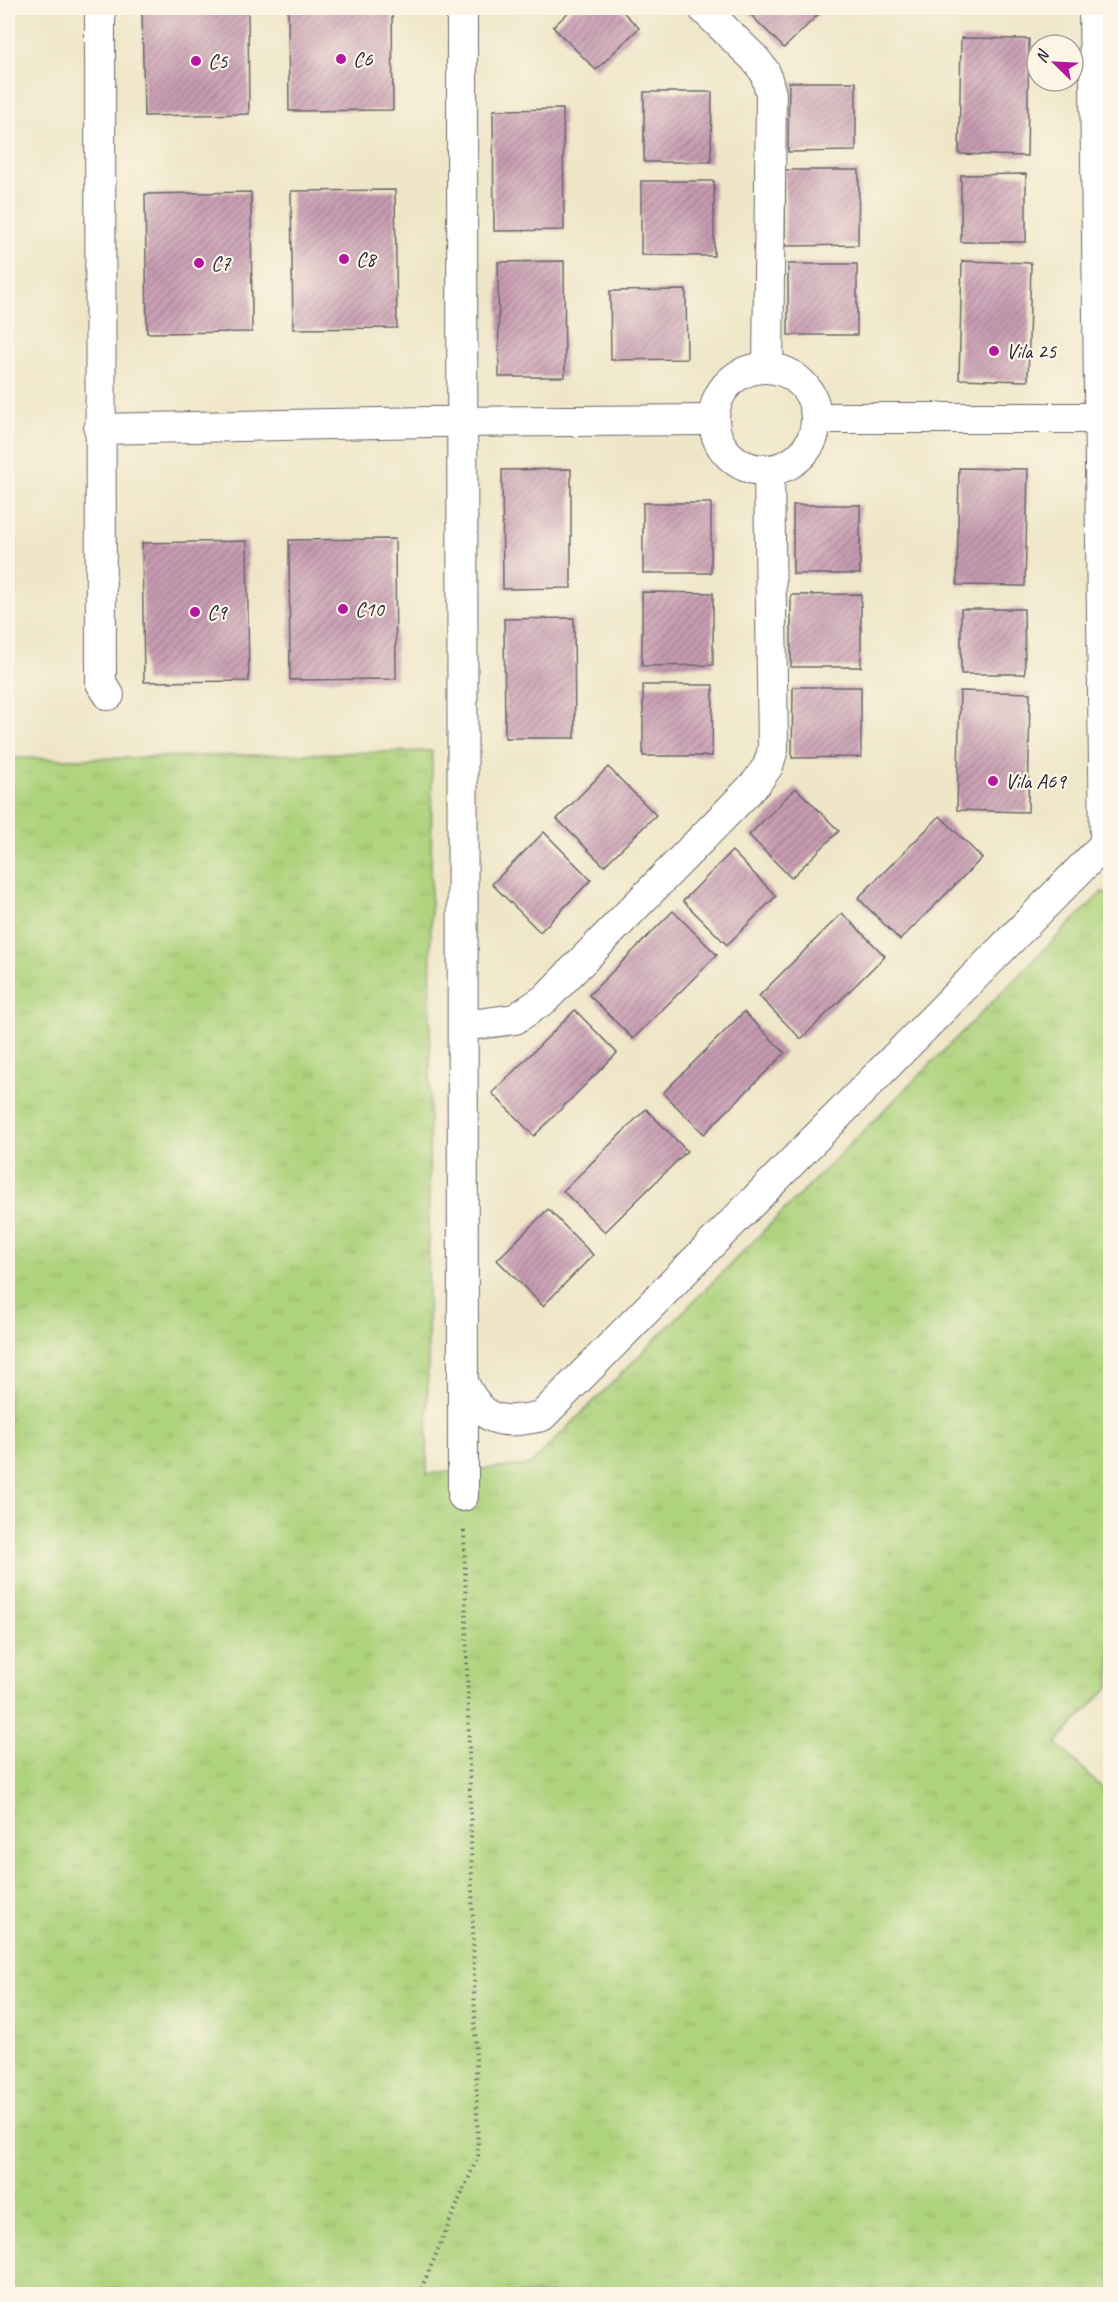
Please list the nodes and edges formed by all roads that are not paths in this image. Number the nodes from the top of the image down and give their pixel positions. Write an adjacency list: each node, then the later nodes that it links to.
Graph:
1 (100, 8): 10 (street)
2 (462, 8): 9 (street)
3 (703, 8): 5 (street)
4 (1094, 8): 7 (street)
5 (768, 368): 6 (street); 8 (street)
6 (816, 418): 7 (street); 11 (street)
7 (1100, 418): 13 (street)
8 (714, 420): 9 (street); 11 (street)
9 (462, 422): 10 (street); 14 (street)
10 (99, 429): 12 (street)
11 (769, 471): 14 (street)
12 (109, 696)
13 (1108, 847): 15 (street)
14 (463, 1026): 15 (street)
15 (463, 1382): 16 (street)
16 (463, 1496)

